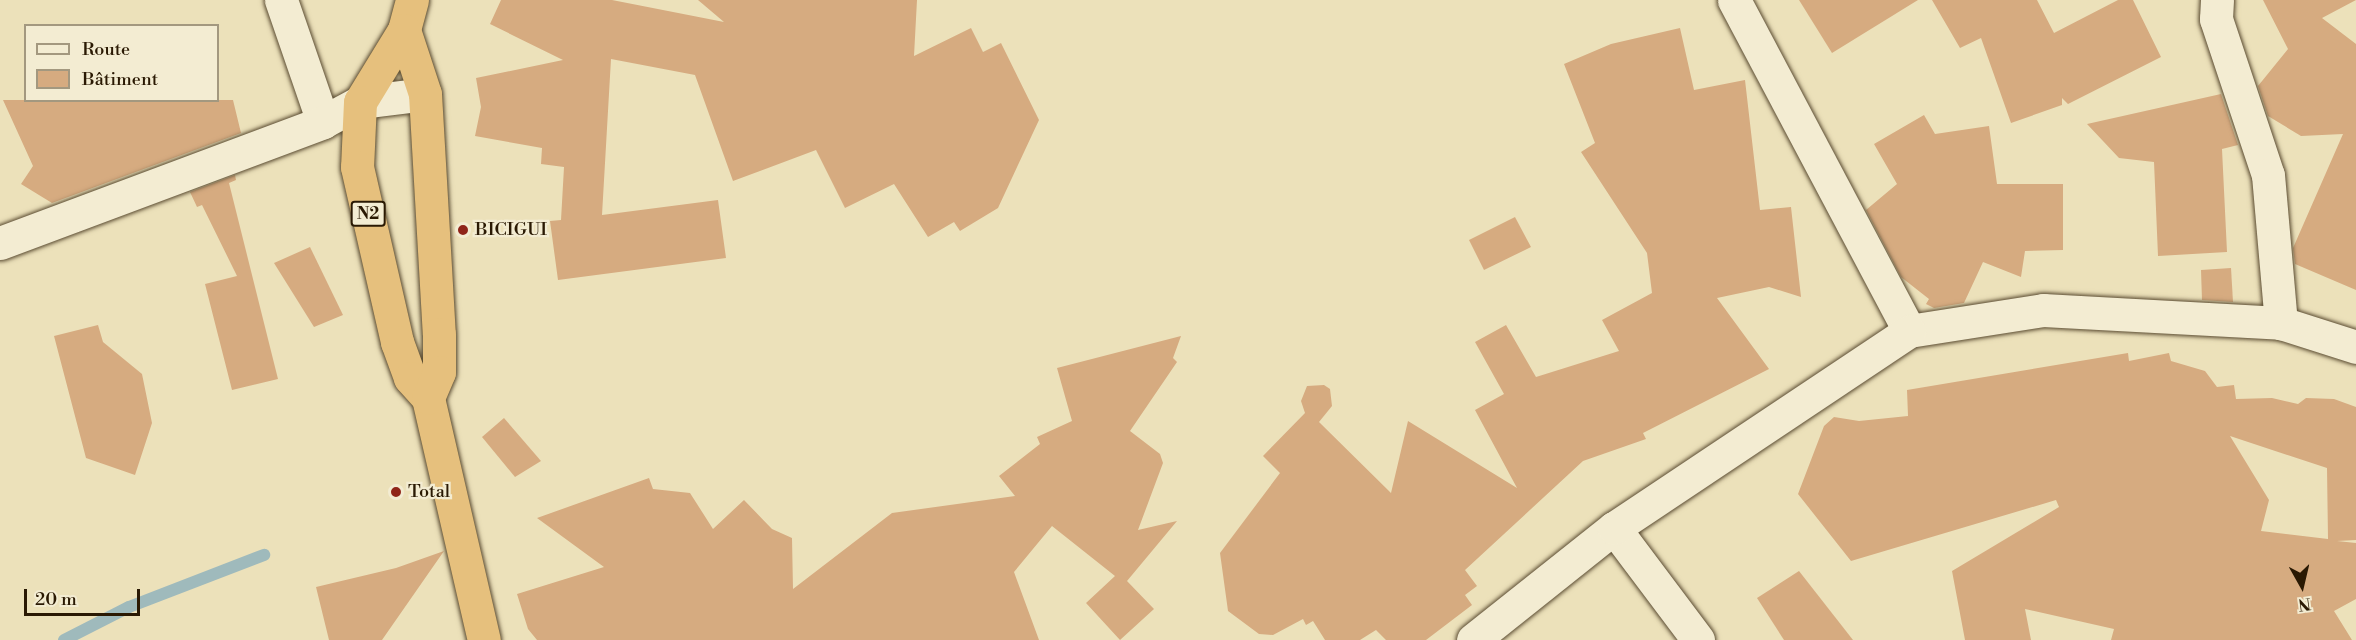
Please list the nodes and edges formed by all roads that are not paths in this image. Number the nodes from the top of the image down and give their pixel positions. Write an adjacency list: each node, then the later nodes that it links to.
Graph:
1 (281, 0): 7 (street)
2 (1734, 0): 10 (street)
3 (2217, 0): 9 (street)
4 (408, 15): 5 (highway, N2); 6 (highway, N2)
5 (425, 94): 6 (street); 12 (highway, N2)
6 (360, 102): 7 (street); 12 (highway, N2)
7 (323, 122): 8 (street)
8 (0, 243)
9 (2282, 322): 10 (street); 11 (street)
10 (1909, 331): 13 (street)
11 (2356, 347)
12 (428, 398): 14 (highway, N2)
13 (1614, 528): 15 (street); 16 (street)
14 (484, 640)
15 (1473, 640)
16 (1698, 640)

